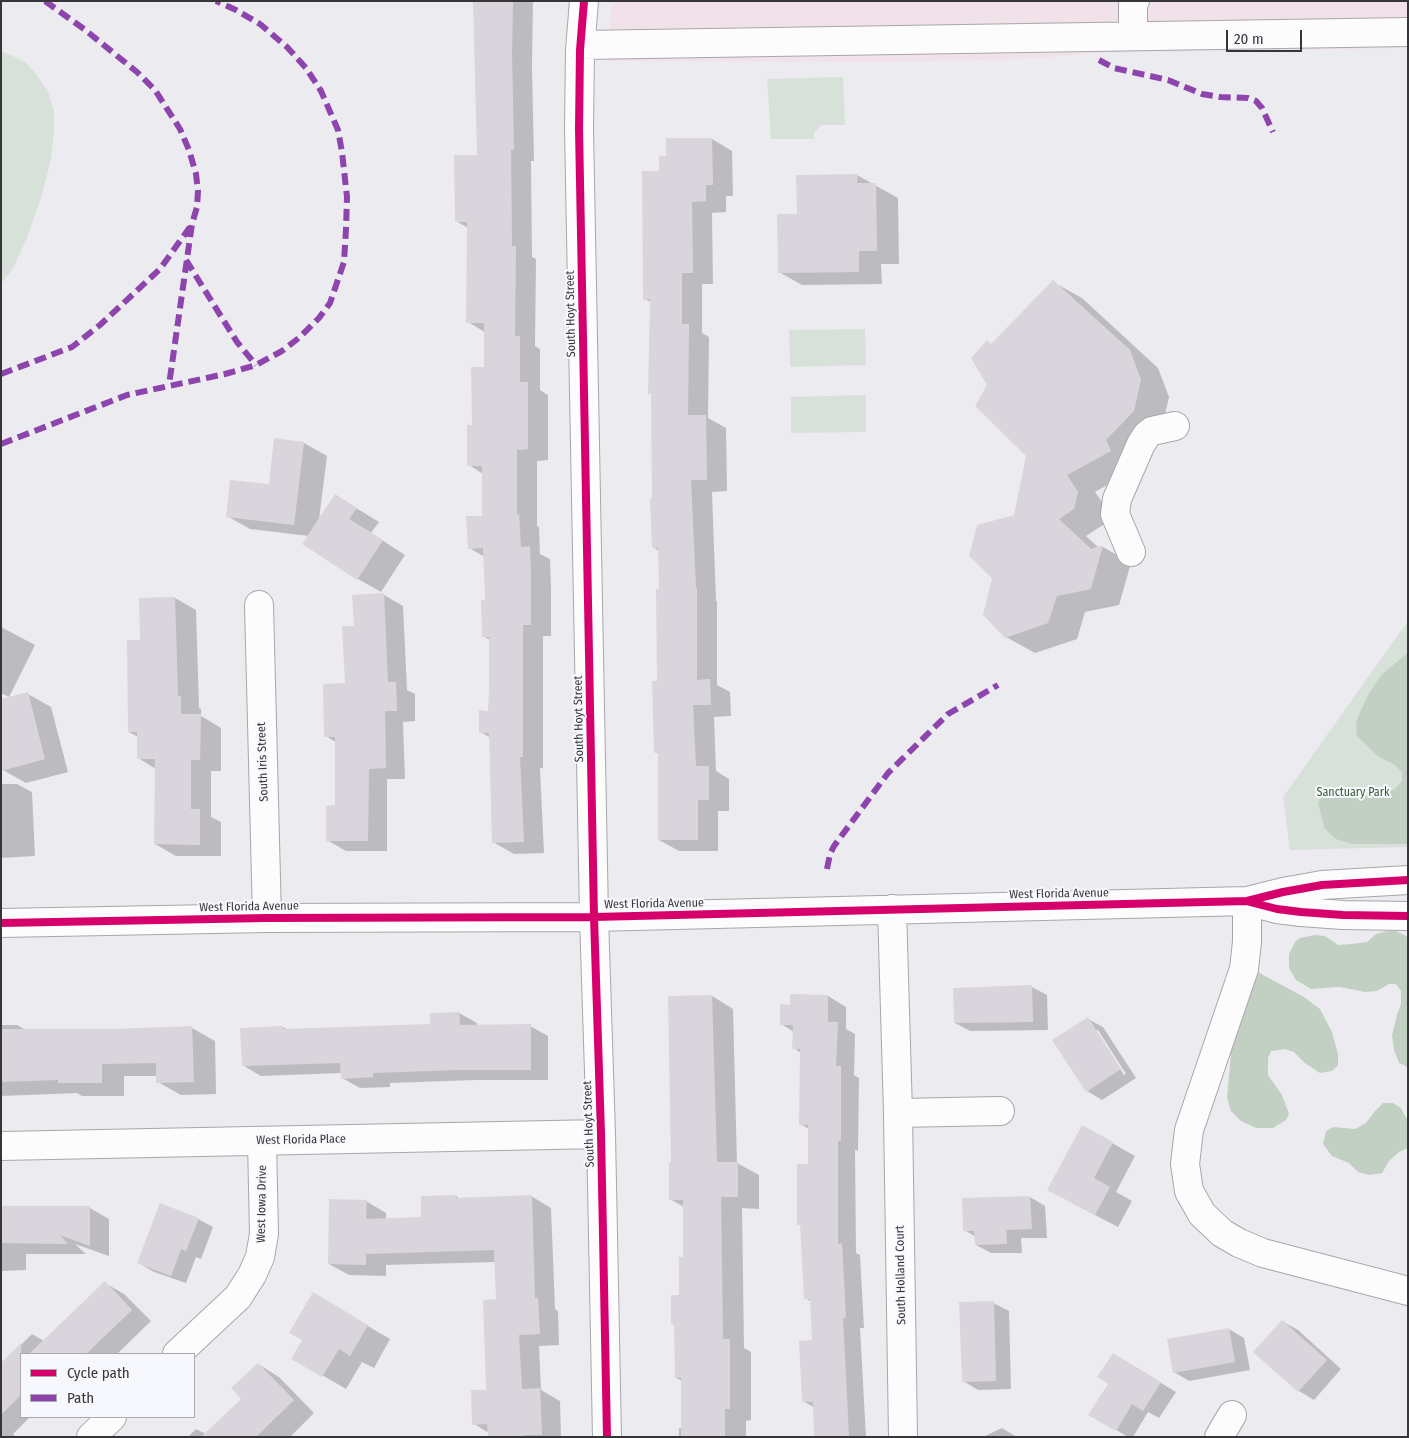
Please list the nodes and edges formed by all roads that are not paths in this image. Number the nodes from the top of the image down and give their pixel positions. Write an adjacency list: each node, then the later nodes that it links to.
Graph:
1 (584, 1): 5 (street, South Hoyt Street)
2 (1135, 1): 4 (street)
3 (1408, 32): 4 (street)
4 (1133, 36): 5 (street)
5 (580, 45): 13 (street, South Hoyt Street)
6 (1175, 426): 7 (street)
7 (1131, 552)
8 (259, 605): 14 (street, South Iris Street)
9 (1408, 880): 10 (street, West Florida Avenue)
10 (1248, 901): 11 (street, West Florida Avenue); 12 (street, West Florida Avenue); 21 (street)
11 (892, 910): 13 (street, West Florida Avenue); 17 (street, South Holland Court)
12 (1408, 916)
13 (594, 917): 14 (street, West Florida Avenue); 18 (street, South Hoyt Street)
14 (267, 918): 15 (street, West Florida Avenue)
15 (1, 923)
16 (1000, 1111): 17 (street)
17 (898, 1113): 26 (street, South Holland Court)
18 (601, 1134): 19 (street, West Florida Place); 25 (street, South Hoyt Street)
19 (262, 1141): 20 (street, West Florida Place); 22 (street, West Iowa Drive)
20 (1, 1146)
21 (1408, 1291)
22 (178, 1353)
23 (111, 1418): 24 (street)
24 (91, 1437)
25 (608, 1437)
26 (903, 1437)

